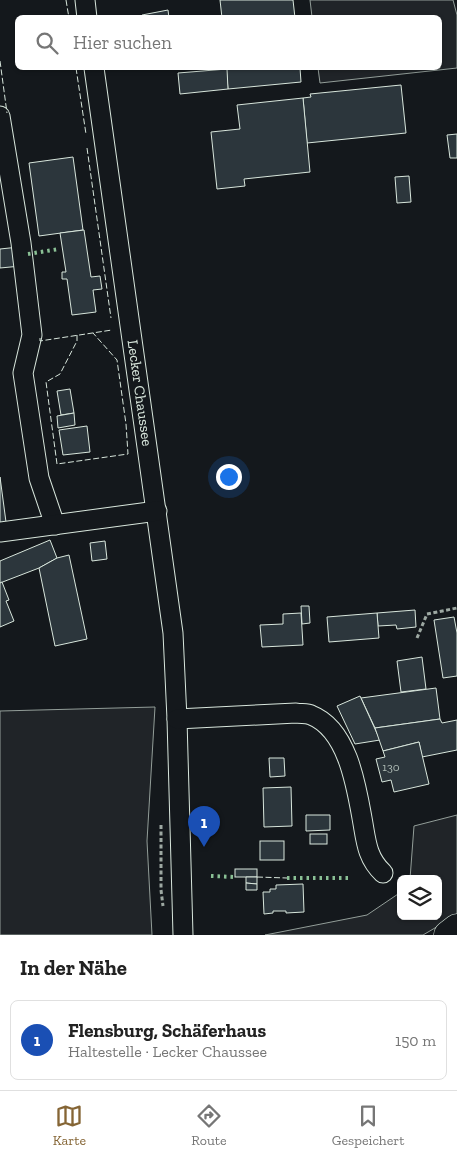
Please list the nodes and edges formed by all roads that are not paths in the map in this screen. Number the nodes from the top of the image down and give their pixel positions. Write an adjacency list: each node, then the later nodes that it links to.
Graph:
1 (85, 0): 2 (street)
2 (87, 15)
3 (94, 70): 5 (street, Lecker Chaussee)
4 (0, 116): 6 (street)
5 (157, 512): 6 (street); 8 (street, Lecker Chaussee)
6 (55, 525): 7 (street)
7 (0, 532)
8 (177, 719): 9 (street); 11 (street, Lecker Chaussee)
9 (383, 873)
10 (457, 928): 12 (highway)
11 (183, 935)
12 (448, 935)

